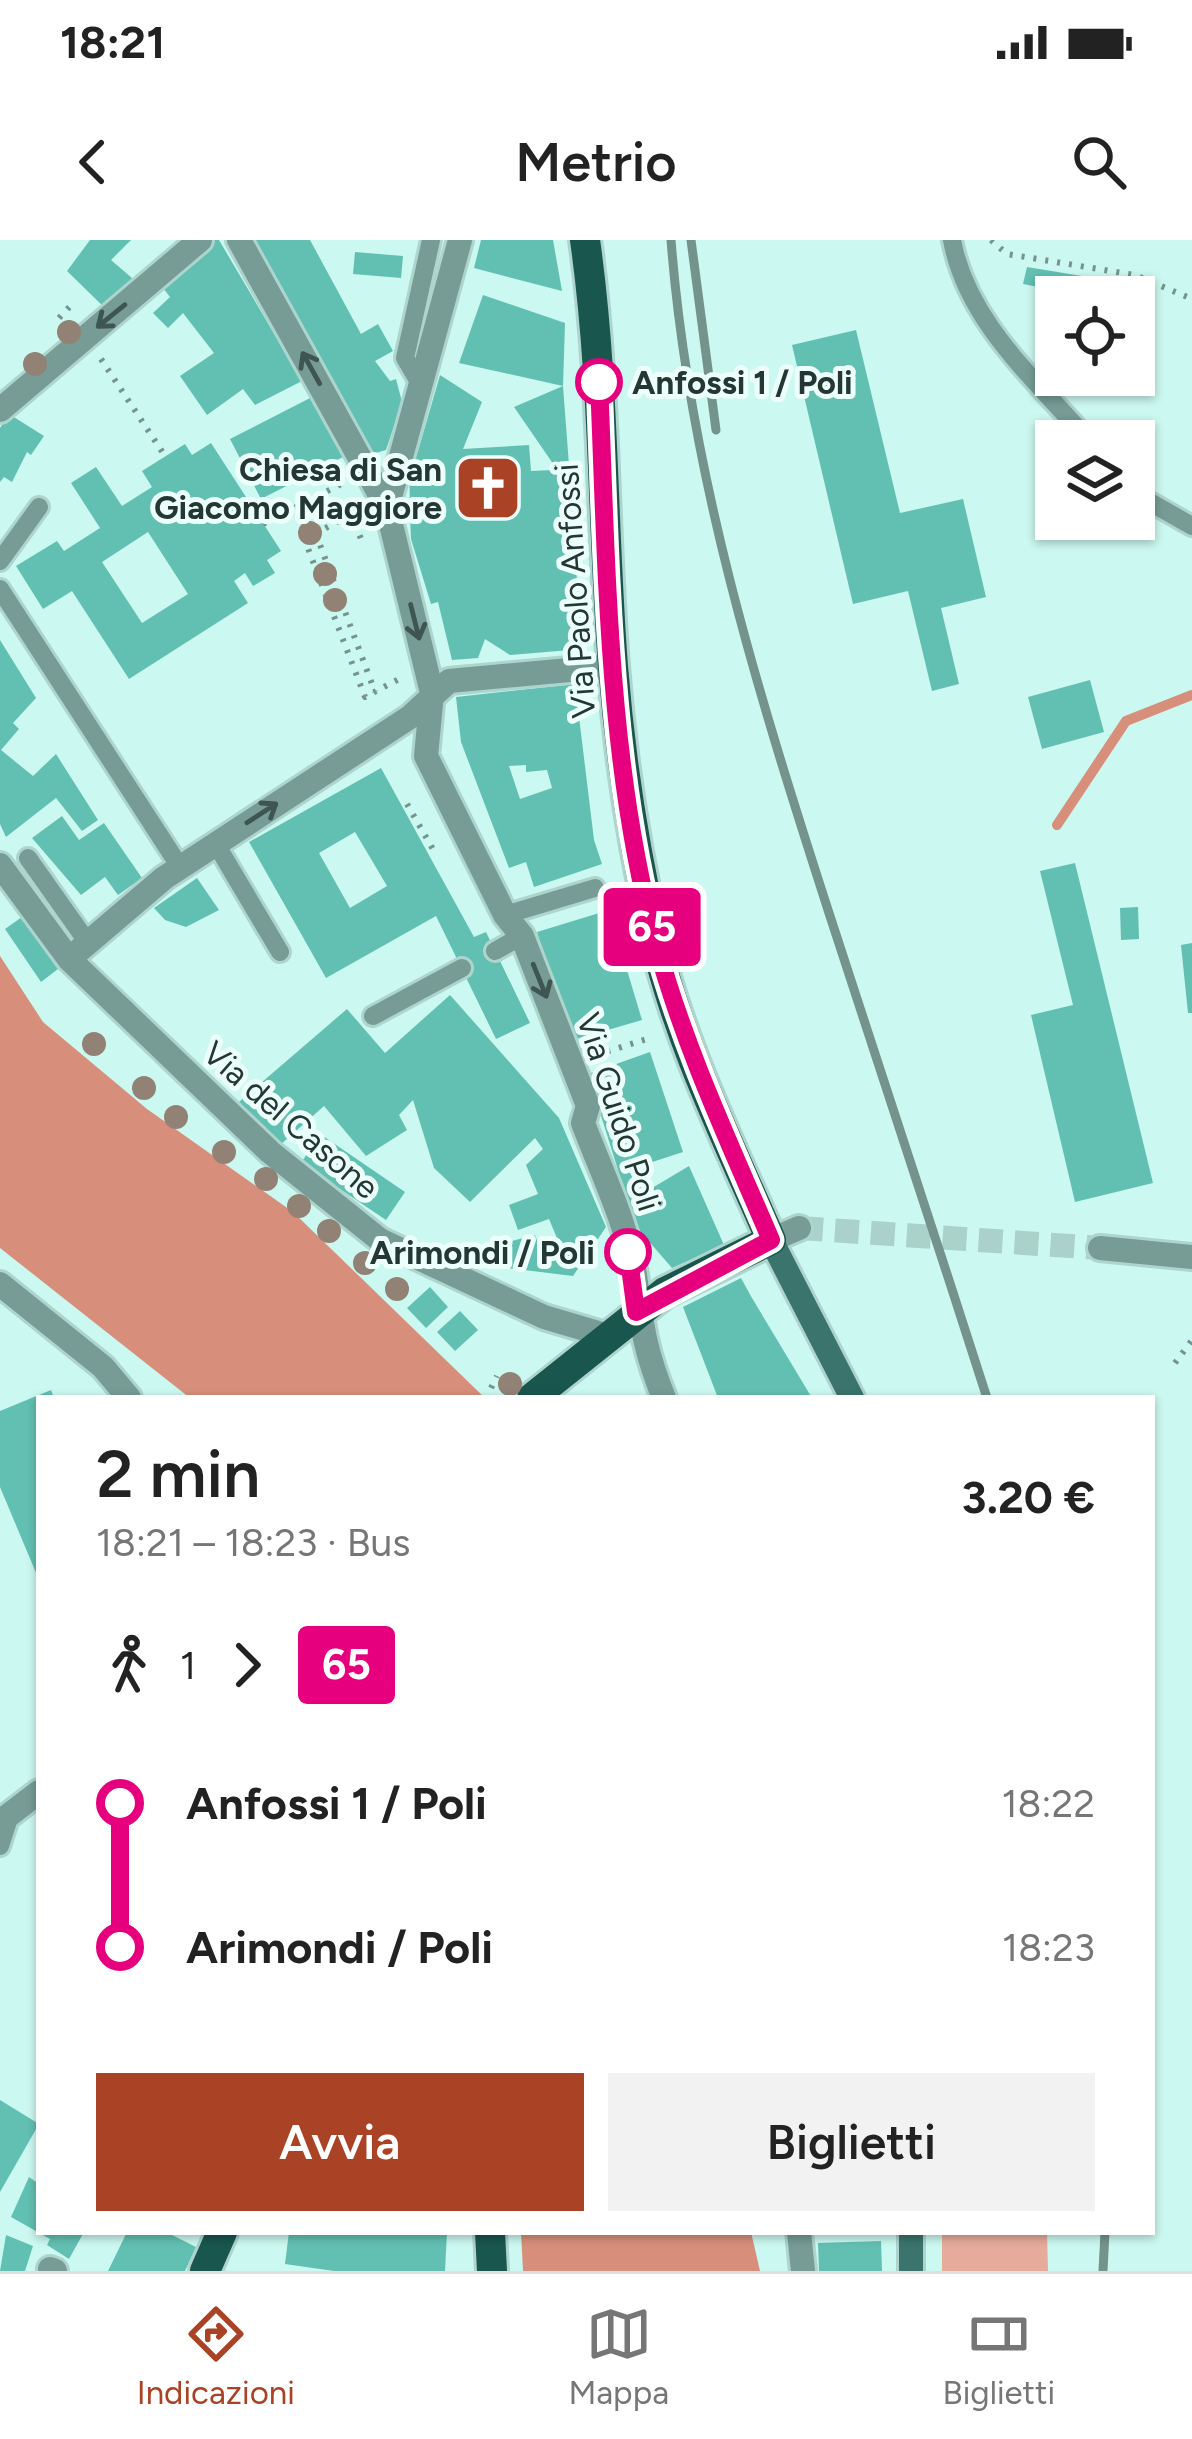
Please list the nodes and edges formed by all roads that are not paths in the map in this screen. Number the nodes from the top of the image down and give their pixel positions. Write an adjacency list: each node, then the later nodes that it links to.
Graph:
1 (200, 240): 8 (street, one-way to 8)
2 (239, 240): 12 (street, one-way to 2)
3 (430, 240): 7 (lane, Via Guido Poli)
4 (460, 240): 7 (street, Via Guido Poli)
5 (584, 240): 16 (main road, Via Paolo Anfossi)
6 (952, 240): 9 (lane)
7 (422, 387): 12 (street, Via Guido Poli)
8 (0, 410)
9 (1071, 420)
10 (1155, 505): 13 (lane)
11 (40, 507): 14 (lane)
12 (387, 508): 17 (street, Via Guido Poli, one-way to 17)
13 (1192, 526)
14 (0, 561)
15 (0, 589): 21 (lane)
16 (613, 666): 17 (street); 30 (main road, Via Paolo Anfossi)
17 (432, 693): 18 (street, one-way to 17); 23 (street, Via Guido Poli)
18 (218, 848): 21 (street); 27 (lane)
19 (28, 858): 25 (lane)
20 (0, 865): 25 (street, Via del Casone)
21 (180, 867): 25 (street)
22 (595, 887): 23 (lane)
23 (515, 912): 24 (street, Via Guido Poli)
24 (522, 936): 26 (lane); 34 (street, Via Guido Poli, one-way to 34)
25 (77, 942): 35 (street, Via del Casone)
26 (495, 951)
27 (280, 952)
28 (462, 968): 29 (lane)
29 (373, 1016)
30 (785, 1234): 34 (main road); 39 (main road, Via Paolo Anfossi)
31 (1100, 1247): 32 (street)
32 (1192, 1257)
33 (0, 1284): 37 (street)
34 (636, 1312): 35 (main road); 38 (street, Via Guido Poli)
35 (605, 1335): 36 (main road)
36 (543, 1394)
37 (126, 1395)
38 (663, 1395)
39 (851, 1395)
40 (36, 1794): 41 (street)
41 (5, 1818): 42 (lane)
42 (0, 1846)
43 (221, 2235): 47 (main road)
44 (490, 2235): 48 (main road)
45 (799, 2235): 49 (street)
46 (911, 2235): 50 (main road)
47 (205, 2271)
48 (492, 2271)
49 (803, 2271)
50 (911, 2271)

